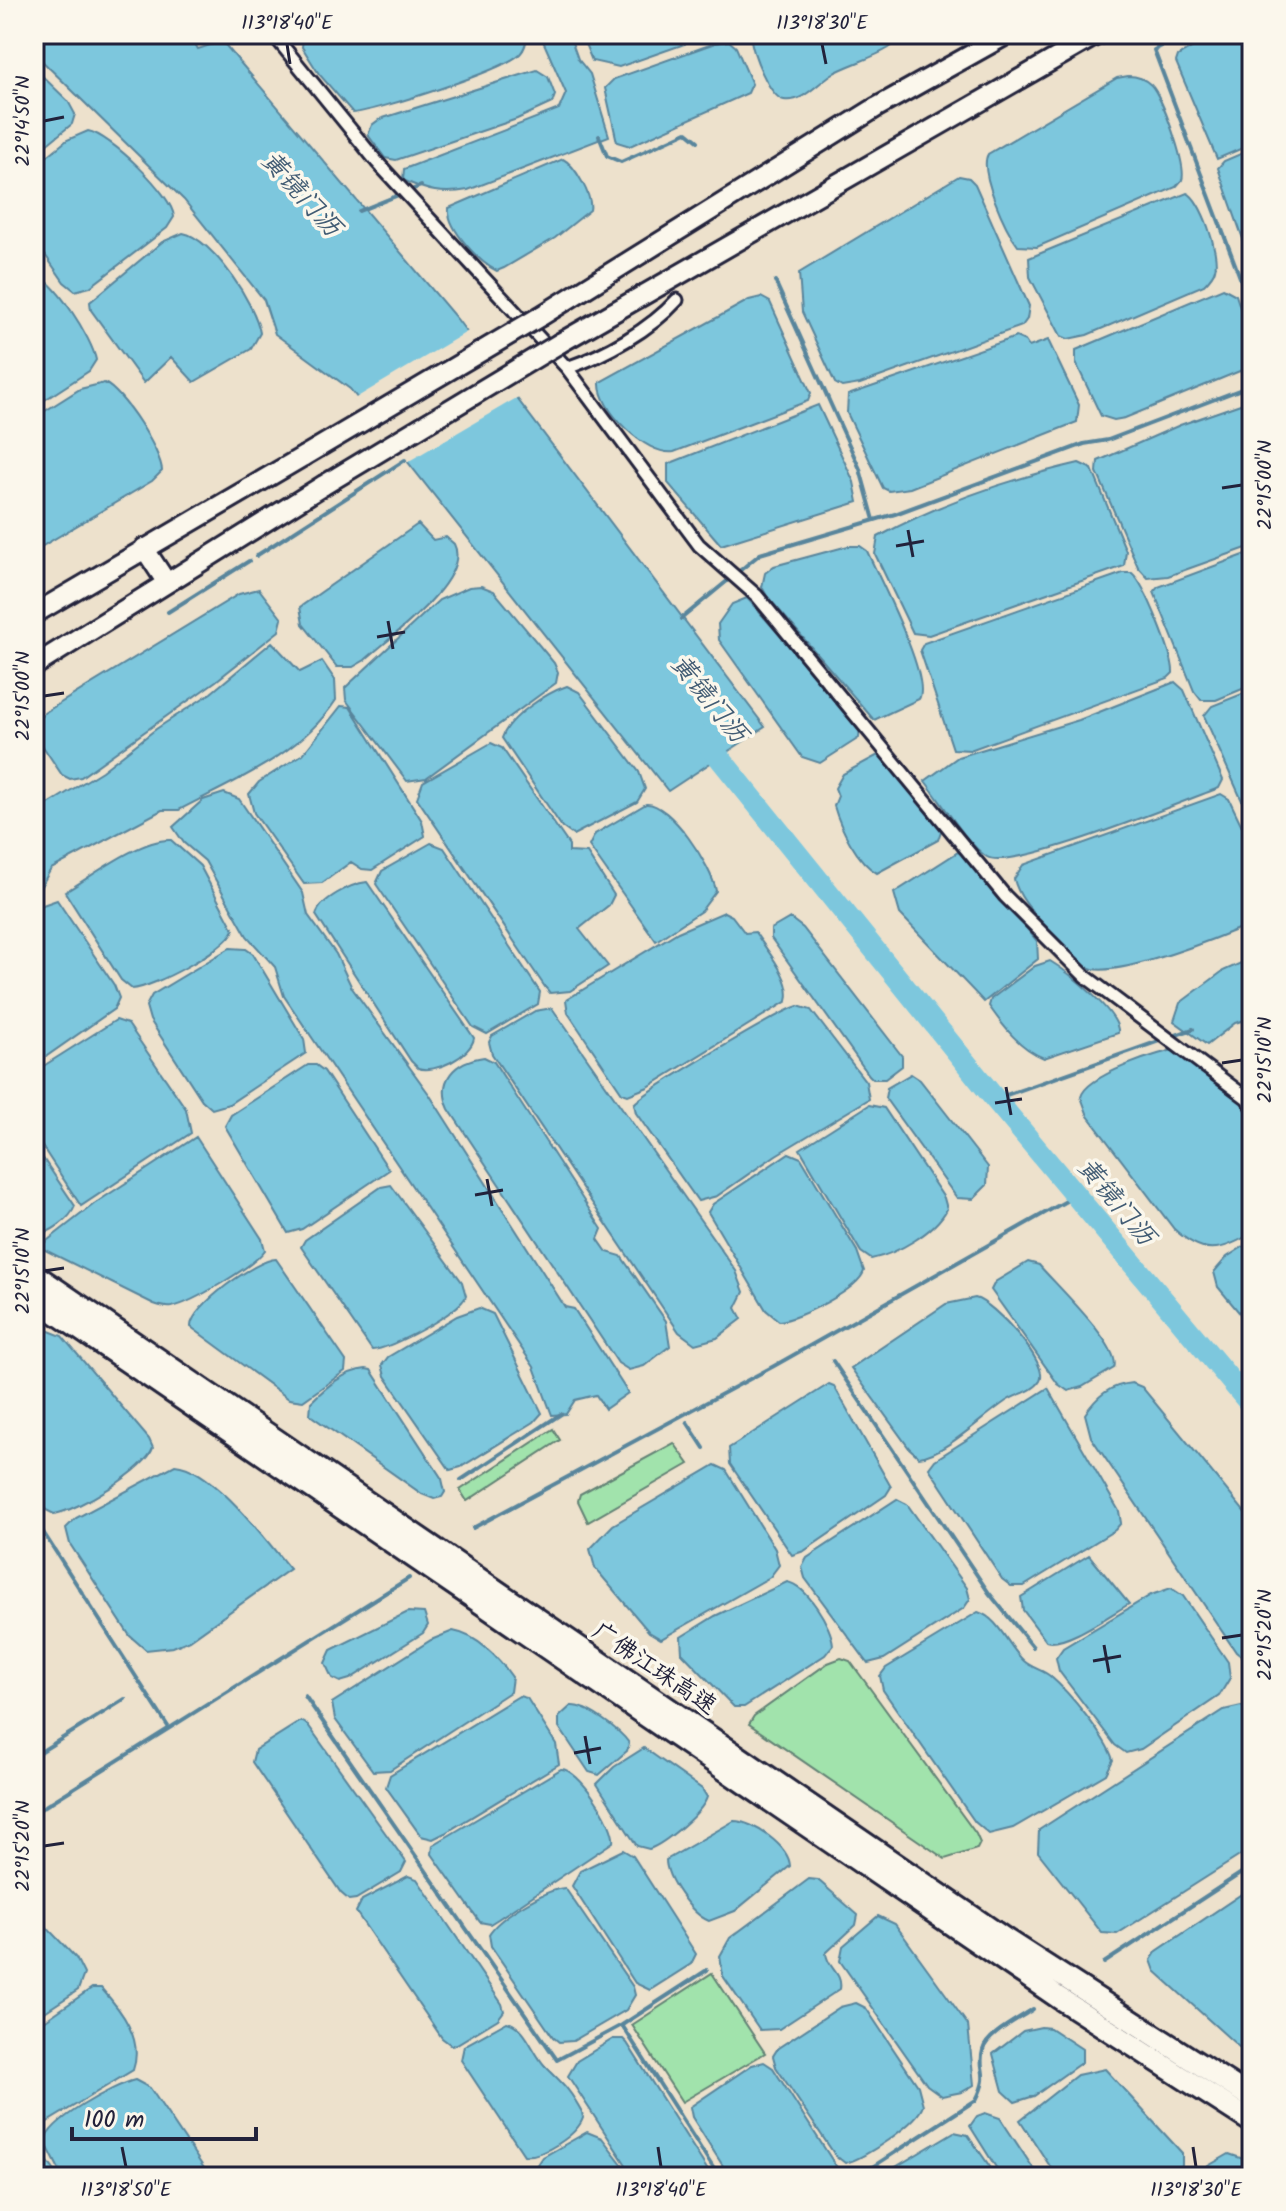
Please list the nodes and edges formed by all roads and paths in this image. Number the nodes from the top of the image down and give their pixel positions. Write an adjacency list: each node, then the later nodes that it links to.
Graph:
1 (273, 34): 5 (street)
2 (1008, 34): 6 (highway, bridge)
3 (1098, 34): 7 (highway, bridge)
4 (677, 300): 5 (street)
5 (567, 368): 10 (street)
6 (144, 548): 7 (highway); 8 (highway)
7 (167, 583): 9 (highway)
8 (34, 614)
9 (34, 666)
10 (1252, 1105)
11 (34, 1274): 13 (highway, 广佛江珠高速)
12 (34, 1298): 13 (highway, 广佛江珠高速)
13 (128, 1351): 14 (highway, 广佛江珠高速); 15 (highway, 广佛江珠高速)
14 (1252, 2098)
15 (1252, 2122)

